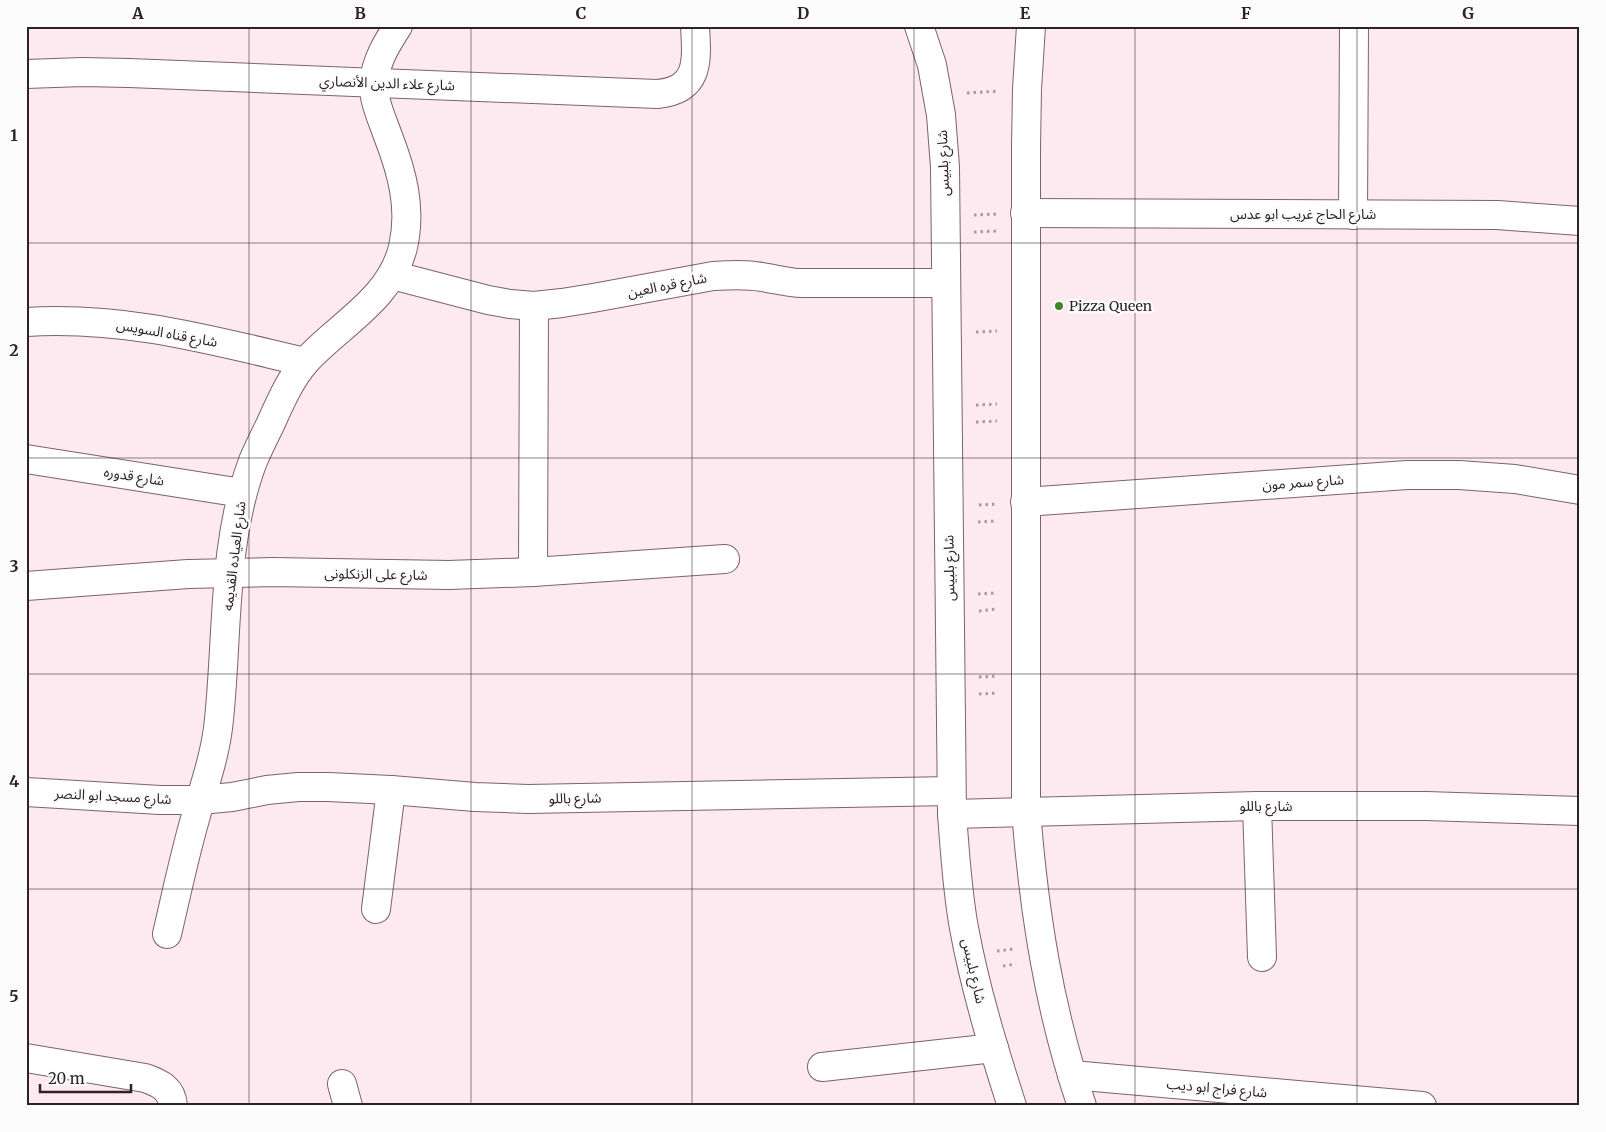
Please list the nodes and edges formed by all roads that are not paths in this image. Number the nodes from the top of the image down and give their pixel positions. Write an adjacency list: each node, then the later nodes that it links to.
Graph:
1 (398, 26): 7 (street, شارع العياده القديمه)
2 (695, 26): 7 (street, شارع علاء الدين الأنصاري)
3 (919, 26): 12 (street, شارع بلبيس)
4 (1031, 26): 9 (street)
5 (1354, 26): 8 (street)
6 (26, 74): 7 (street, شارع علاء الدين الأنصاري)
7 (374, 82): 11 (street, شارع العياده القديمه)
8 (1352, 215): 9 (street, شارع الحاج غريب ابو عدس); 10 (street, شارع الحاج غريب ابو عدس)
9 (1025, 221): 19 (street)
10 (1580, 222)
11 (392, 275): 13 (street, شارع قره العين); 15 (street, شارع العياده القديمه)
12 (946, 283): 13 (street, شارع قره العين); 27 (street, شارع بلبيس)
13 (534, 306): 21 (street)
14 (26, 322): 15 (street, شارع قناه السويس)
15 (305, 362): 18 (street, شارع العياده القديمه)
16 (26, 459): 18 (street, شارع قدوره)
17 (1580, 490): 19 (street, شارع سمر مون)
18 (242, 493): 22 (street, شارع العياده القديمه)
19 (1025, 511): 29 (street)
20 (725, 558): 21 (street, شارع على الزنكلونى)
21 (534, 572): 22 (street, شارع على الزنكلونى)
22 (230, 573): 23 (street, شارع على الزنكلونى); 26 (street, شارع العياده القديمه)
23 (26, 586)
24 (391, 790): 26 (street, شارع باللو); 27 (street, شارع باللو); 31 (street)
25 (26, 792): 26 (street, شارع مسجد ابو النصر)
26 (200, 800): 32 (street, شارع العياده القديمه)
27 (952, 802): 29 (street, شارع باللو); 34 (street, شارع بلبيس)
28 (1257, 806): 29 (street, شارع باللو); 30 (street, شارع باللو); 33 (street)
29 (1026, 811): 37 (street)
30 (1580, 811)
31 (376, 909)
32 (167, 934)
33 (1262, 957)
34 (994, 1048): 36 (street); 39 (street, شارع بلبيس)
35 (26, 1058): 38 (street)
36 (822, 1067)
37 (1072, 1075): 40 (street); 41 (street, شارع فراج ابو ديب)
38 (173, 1106)
39 (1012, 1106)
40 (1082, 1106)
41 (1422, 1106)

